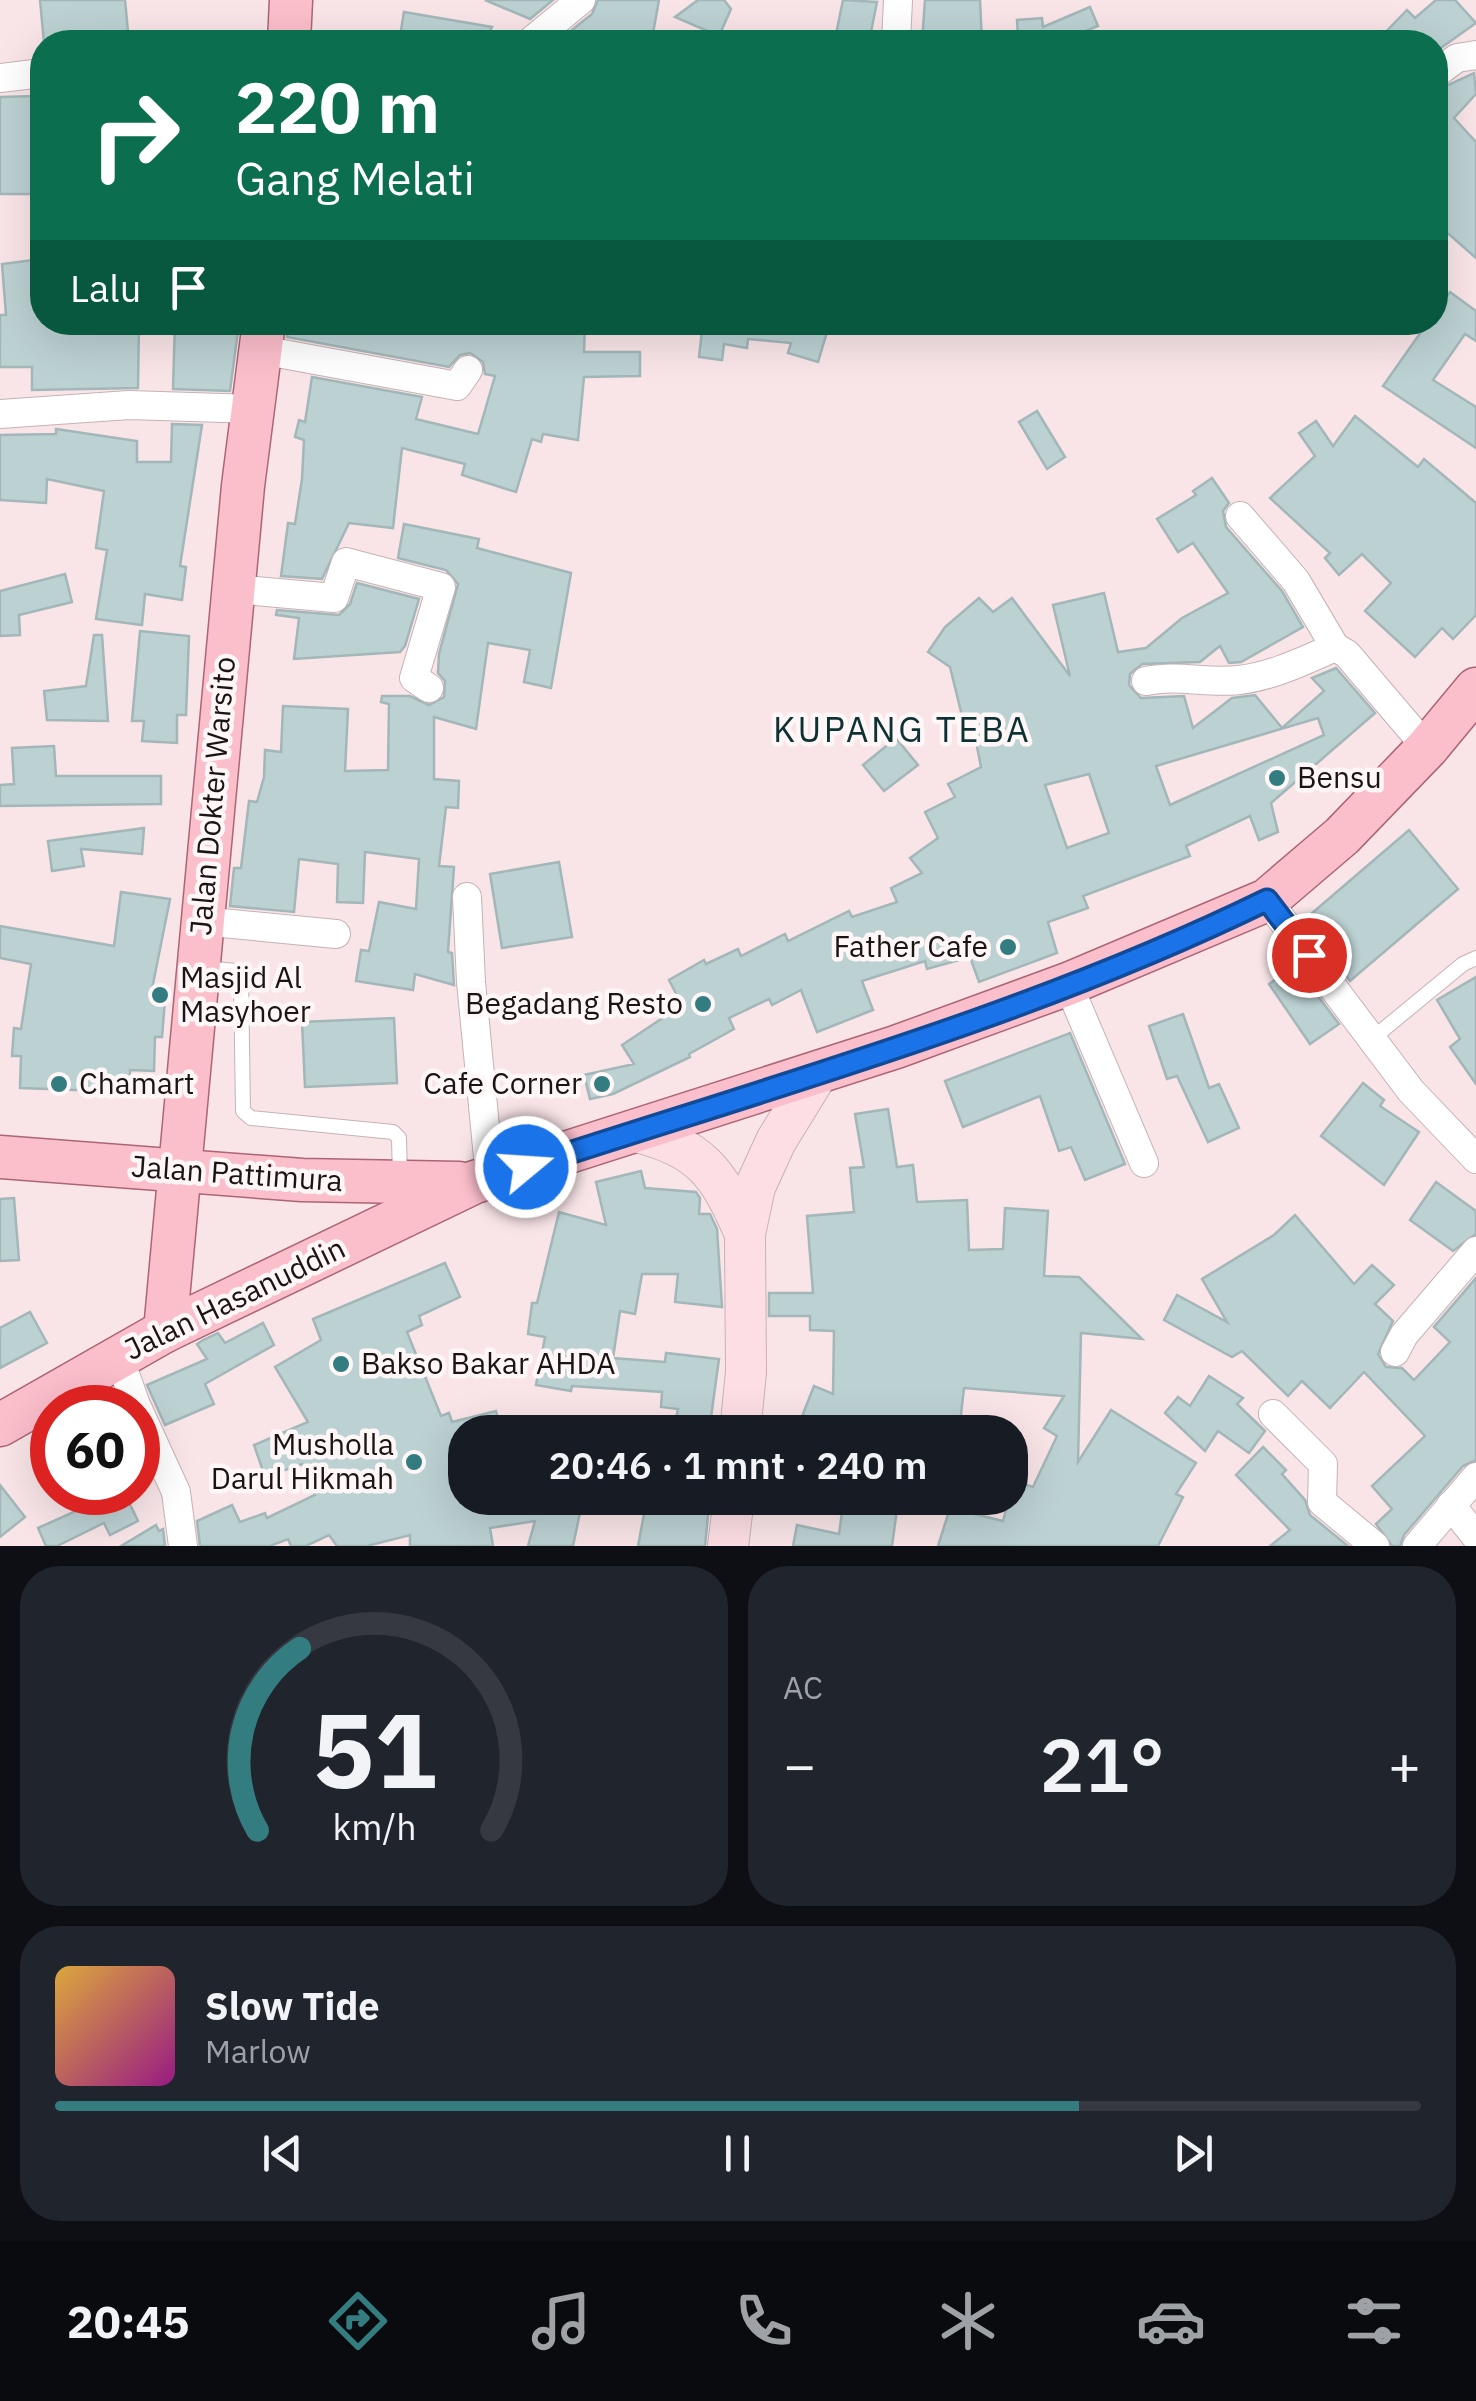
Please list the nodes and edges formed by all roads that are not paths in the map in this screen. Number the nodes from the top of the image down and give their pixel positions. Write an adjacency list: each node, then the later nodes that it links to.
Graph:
1 (291, 0): 4 (main road)
2 (582, 0): 5 (street)
3 (898, 0): 6 (street)
4 (290, 30)
5 (545, 30)
6 (897, 30)
7 (1476, 55): 8 (street)
8 (1448, 65)
9 (30, 75): 10 (street)
10 (0, 78)
11 (262, 336): 12 (street); 13 (main road, Jalan Dokter Warsito)
12 (468, 370)
13 (254, 410): 14 (street); 16 (main road, Jalan Dokter Warsito)
14 (0, 414)
15 (1240, 516): 17 (street)
16 (232, 589): 19 (street); 24 (main road, Jalan Dokter Warsito)
17 (1335, 647): 18 (street); 21 (street)
18 (1146, 680)
19 (429, 688)
20 (1476, 688): 21 (main road)
21 (1426, 748): 23 (main road)
22 (467, 896): 37 (street)
23 (1267, 900): 28 (main road); 29 (street)
24 (201, 921): 25 (street); 27 (main road, Jalan Dokter Warsito)
25 (336, 934)
26 (1476, 958): 29 (lane)
27 (196, 968): 35 (main road, Jalan Dokter Warsito); 38 (lane)
28 (1068, 984): 30 (main road); 34 (street)
29 (1373, 1038): 33 (street)
30 (818, 1071): 31 (main road); 39 (street)
31 (633, 1132): 37 (main road); 39 (street)
32 (0, 1157): 35 (main road, Jalan Pattimura)
33 (1476, 1159)
34 (1144, 1163)
35 (179, 1171): 36 (main road, Jalan Pattimura); 42 (main road, Jalan Dokter Warsito)
36 (302, 1180): 38 (main road, Jalan Pattimura); 40 (main road)
37 (482, 1180): 38 (main road, Jalan Pattimura); 40 (main road, Jalan Hasanuddin)
38 (400, 1183)
39 (745, 1234): 47 (street)
40 (343, 1246): 42 (main road, Jalan Hasanuddin)
41 (1476, 1251): 43 (street)
42 (164, 1331): 44 (main road, Jalan Hasanuddin)
43 (1395, 1352)
44 (119, 1357): 45 (street); 48 (main road, Jalan Hasanuddin)
45 (129, 1385)
46 (1273, 1414): 56 (street)
47 (742, 1415)
48 (0, 1426)
49 (160, 1458): 54 (street)
50 (1476, 1477): 51 (street)
51 (1451, 1506): 53 (street); 57 (street)
52 (732, 1515): 55 (street)
53 (1476, 1537)
54 (183, 1546)
55 (728, 1546)
56 (1376, 1546)
57 (1417, 1546)

